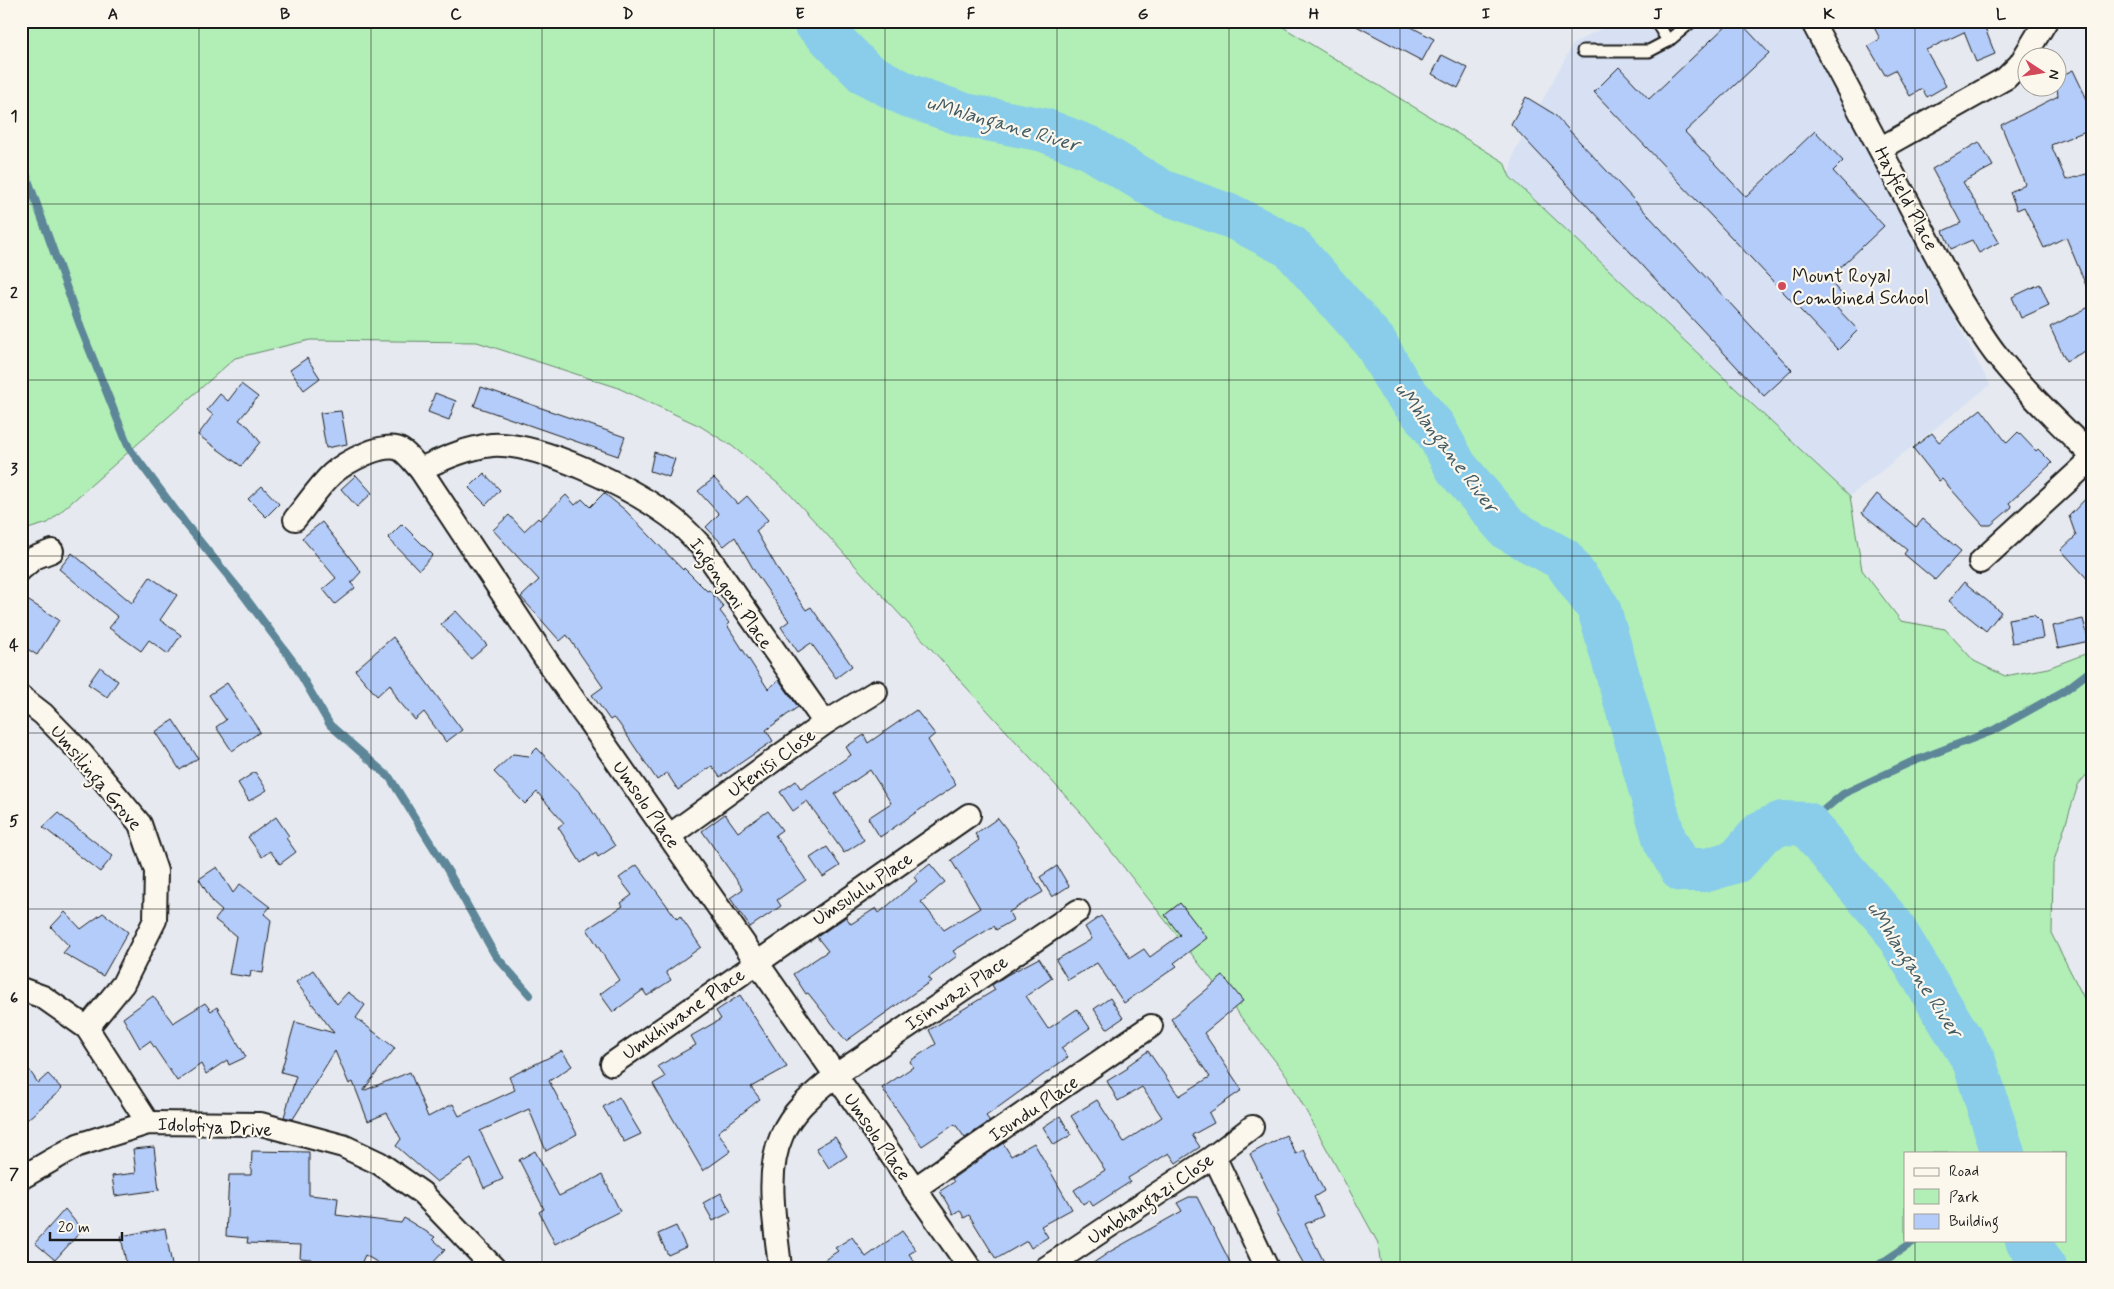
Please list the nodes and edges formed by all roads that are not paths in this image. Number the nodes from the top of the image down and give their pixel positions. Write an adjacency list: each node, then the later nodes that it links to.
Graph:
1 (1656, 21): 5 (lane)
2 (1692, 21): 5 (lane)
3 (1812, 21): 7 (street, Hayfield Place)
4 (2046, 21): 7 (street)
5 (1668, 41): 6 (lane)
6 (1583, 51)
7 (1881, 148): 8 (street, Hayfield Place)
8 (2093, 457): 12 (street)
9 (420, 469): 10 (street, Umsolo Place); 16 (street, Ingongoni Place); 18 (street, Umsolo Place)
10 (295, 519)
11 (52, 551): 13 (street)
12 (1980, 562)
13 (21, 569)
14 (876, 692): 16 (street, Ufenisi Close)
15 (21, 697): 23 (street, Umsilinga Grove)
16 (826, 723): 18 (street, Ufenisi Close)
17 (969, 815): 20 (street, Umsululu Place)
18 (669, 836): 20 (street, Umsolo Place)
19 (1078, 911): 25 (street, Isinwazi Place)
20 (755, 962): 24 (street, Umkhiwane Place); 25 (street, Umsolo Place)
21 (21, 989): 23 (street)
22 (1151, 1026): 30 (street, Isundu Place)
23 (87, 1028): 26 (street)
24 (612, 1064)
25 (836, 1075): 30 (street, Umsolo Place); 32 (street, Isinwazi Place)
26 (148, 1123): 29 (street, Idolofiya Drive); 31 (street, Idolofiya Drive)
27 (1252, 1127): 28 (street, Umbhangazi Close)
28 (1214, 1156): 34 (street, Umbhangazi Close); 35 (street)
29 (21, 1178)
30 (914, 1189): 33 (street, Umsolo Place)
31 (494, 1268)
32 (780, 1268)
33 (970, 1268)
34 (1046, 1268)
35 (1267, 1268)

